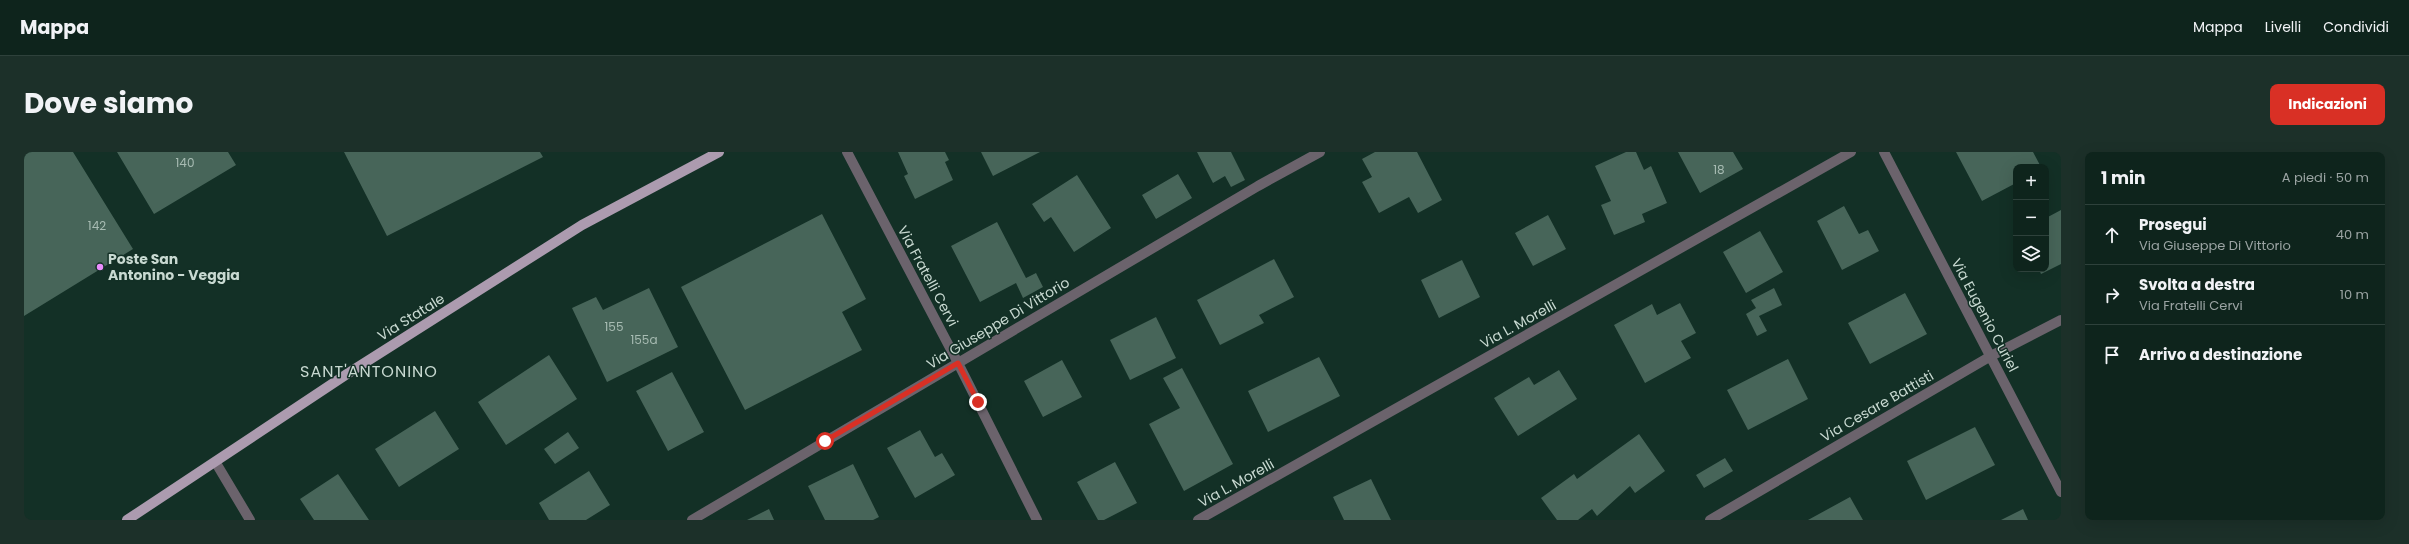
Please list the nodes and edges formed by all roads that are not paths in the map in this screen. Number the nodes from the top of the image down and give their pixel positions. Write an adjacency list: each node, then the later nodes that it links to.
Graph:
1 (719, 152): 9 (main road, Via Statale)
2 (847, 152): 8 (street, Via Fratelli Cervi)
3 (1320, 152): 8 (street, Via Giuseppe Di Vittorio)
4 (1851, 152): 15 (street, Via L. Morelli)
5 (1884, 152): 7 (street, Via Eugenio Curiel)
6 (2061, 320): 7 (street, Via Cesare Battisti)
7 (1990, 356): 10 (street, Via Eugenio Curiel); 16 (street, Via Cesare Battisti)
8 (958, 363): 13 (street, Via Giuseppe Di Vittorio); 14 (street, Via Fratelli Cervi)
9 (216, 463): 11 (main road, Via Statale); 12 (street)
10 (2061, 492)
11 (128, 520)
12 (250, 520)
13 (692, 520)
14 (1037, 520)
15 (1198, 520)
16 (1710, 520)

